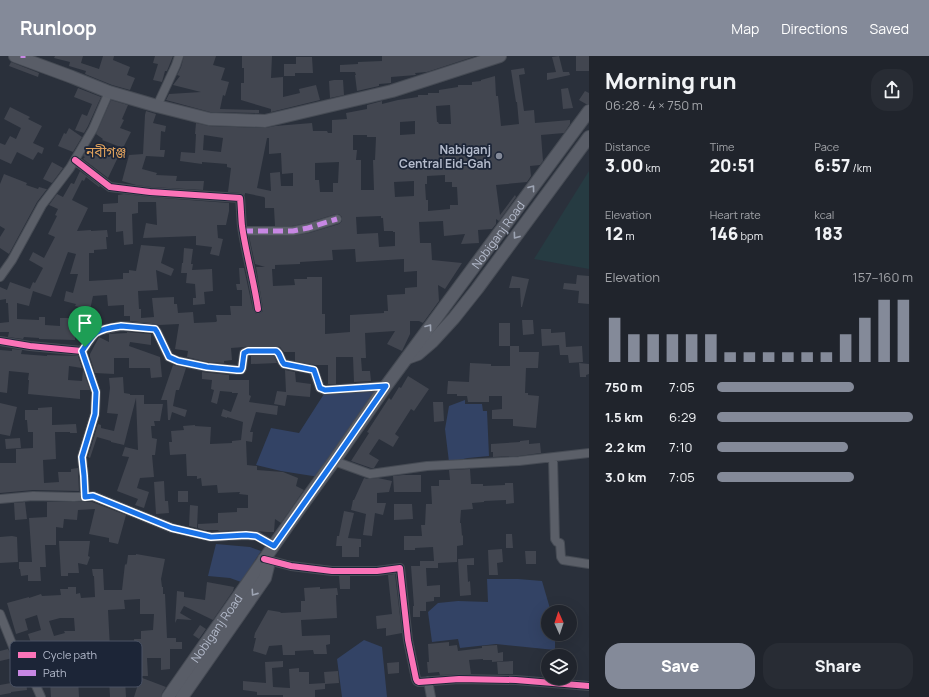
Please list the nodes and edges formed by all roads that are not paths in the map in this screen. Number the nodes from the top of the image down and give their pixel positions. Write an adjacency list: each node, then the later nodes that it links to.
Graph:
1 (179, 56): 5 (street)
2 (500, 56): 5 (main road)
3 (20, 57): 4 (main road)
4 (109, 92): 5 (main road); 8 (street)
5 (157, 106)
6 (589, 111): 15 (main road, Nobiganj Road, one-way to 6)
7 (589, 138): 15 (main road, Nobiganj Road, one-way to 15)
8 (75, 160): 10 (street); 11 (street)
9 (337, 220): 10 (street)
10 (243, 231): 12 (street)
11 (0, 277)
12 (258, 309)
13 (0, 341): 14 (street)
14 (82, 351): 16 (street); 20 (street)
15 (406, 358): 16 (main road, Nobiganj Road)
16 (386, 386): 19 (main road, Nobiganj Road)
17 (589, 453): 18 (street)
18 (553, 458): 19 (street); 24 (street)
19 (334, 461): 22 (main road, Nobiganj Road)
20 (85, 497): 21 (street); 22 (street)
21 (0, 499)
22 (274, 546): 23 (main road, Nobiganj Road)
23 (264, 559): 27 (street); 31 (main road, Nobiganj Road); 32 (main road, Nobiganj Road, one-way to 32)
24 (589, 564)
25 (0, 614): 26 (street)
26 (11, 641)
27 (428, 681): 28 (street); 33 (street)
28 (589, 686)
29 (37, 687): 30 (street)
30 (42, 697)
31 (168, 697)
32 (182, 697)
33 (431, 697)

